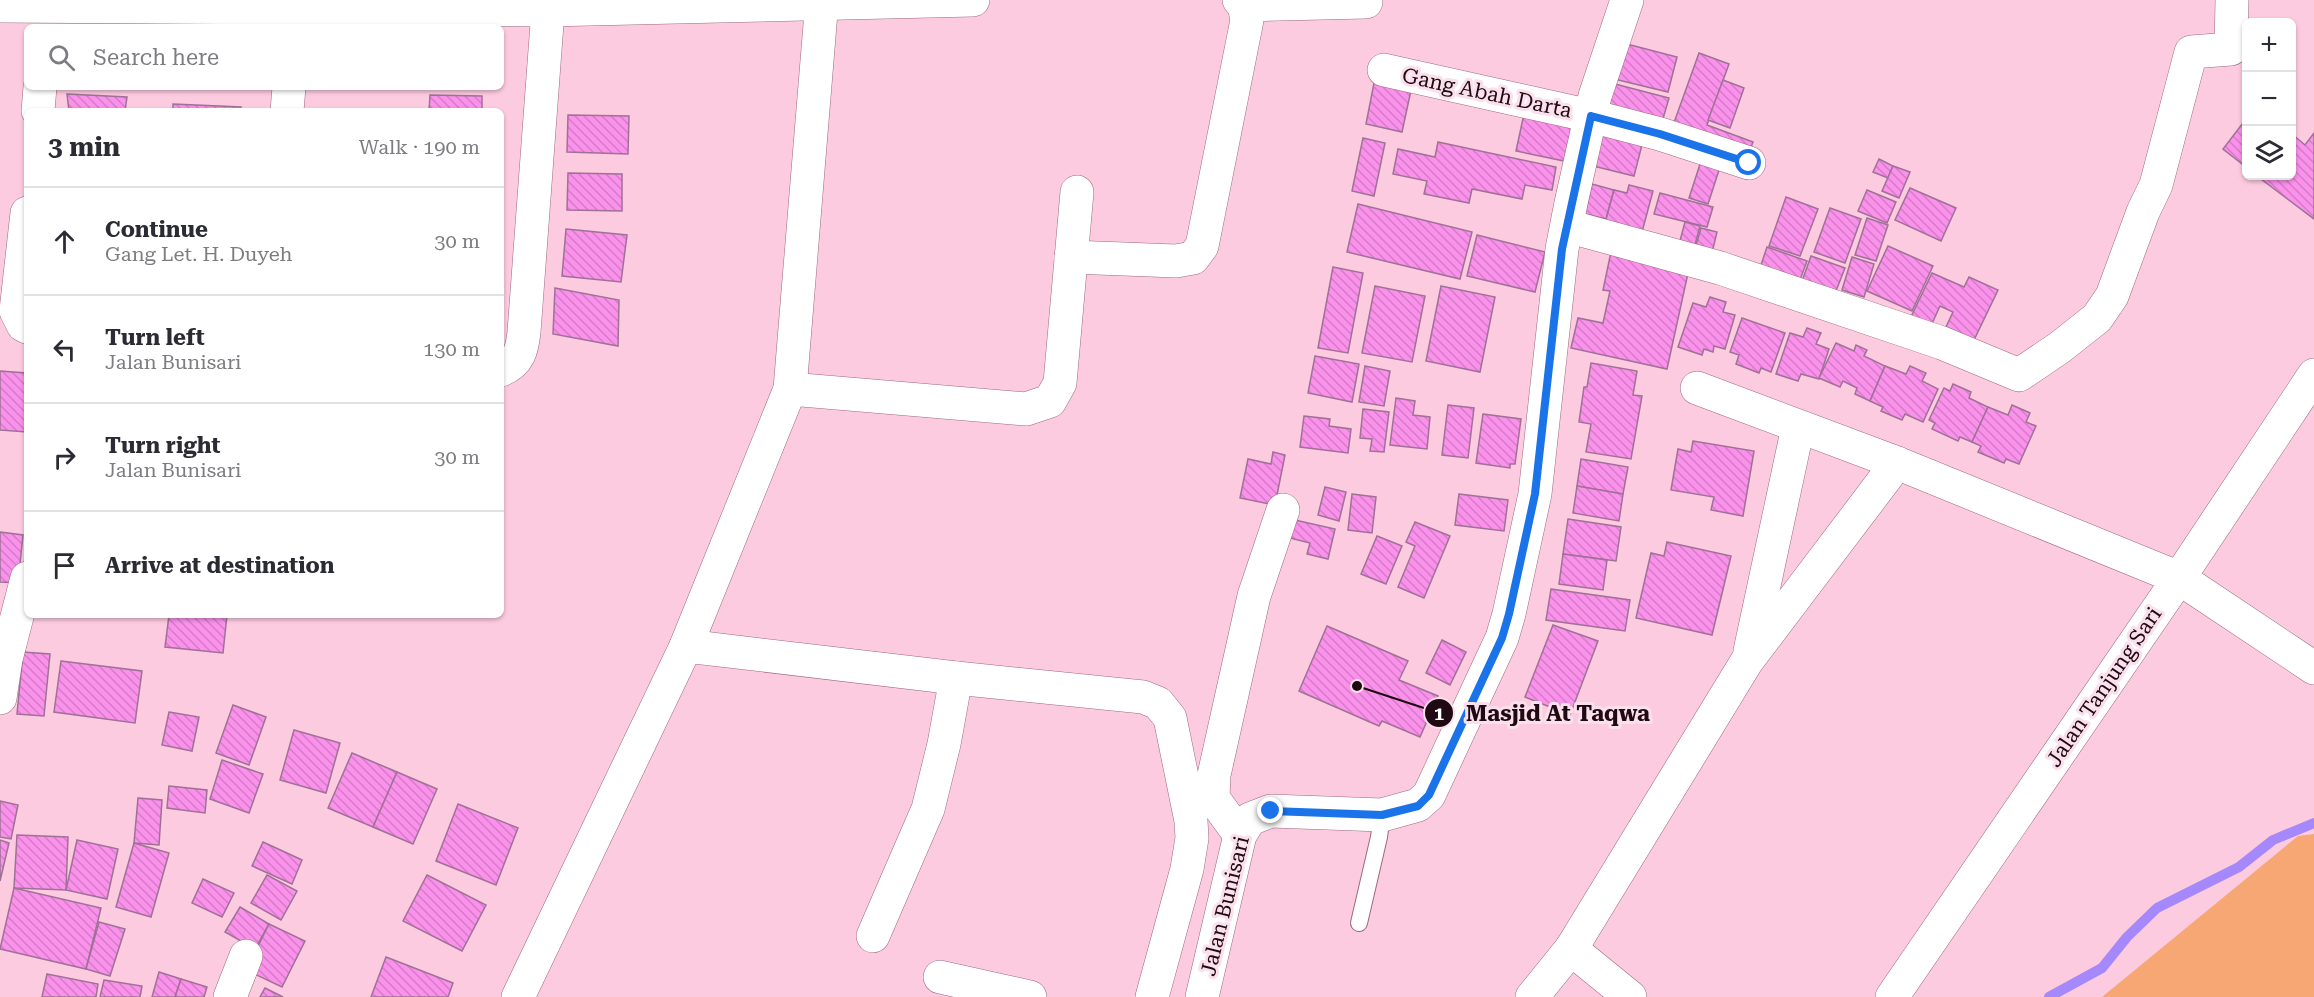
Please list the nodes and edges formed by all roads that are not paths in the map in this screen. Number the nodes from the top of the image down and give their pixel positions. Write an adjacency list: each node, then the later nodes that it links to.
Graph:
1 (973, 0): 4 (street)
2 (1627, 0): 16 (street, Jalan Bunisari)
3 (2232, 0): 19 (street)
4 (822, 2): 8 (street); 26 (street)
5 (1366, 2): 6 (street)
6 (1242, 3): 21 (street)
7 (0, 6): 9 (street)
8 (548, 10): 10 (street); 23 (street)
9 (48, 17): 10 (street)
10 (296, 17)
11 (1384, 70): 16 (street, Gang Abah Darta)
12 (40, 90): 14 (street)
13 (289, 90): 15 (street)
14 (38, 108)
15 (286, 108)
16 (1591, 116): 17 (street, Gang Abah Darta); 19 (street, Jalan Bunisari)
17 (1749, 163)
18 (1077, 192): 21 (street)
19 (1567, 226): 38 (street, Jalan Bunisari)
20 (24, 240): 22 (street)
21 (1071, 257): 26 (street)
22 (24, 326)
23 (504, 368)
24 (2314, 375): 30 (street, Jalan Tanjung Sari)
25 (1697, 388): 27 (street)
26 (790, 389): 32 (street)
27 (1798, 427): 28 (street); 34 (street)
28 (1898, 463): 30 (street); 34 (street)
29 (1283, 510): 39 (street)
30 (2179, 578): 35 (street); 52 (street, Jalan Tanjung Sari)
31 (24, 588): 33 (street)
32 (686, 646): 36 (street); 46 (street)
33 (3, 659): 37 (street)
34 (1747, 661): 42 (street)
35 (2314, 668)
36 (956, 678): 41 (street); 48 (street)
37 (0, 698)
38 (1382, 815): 39 (street, Jalan Bunisari); 40 (lane)
39 (1240, 836): 49 (street, Jalan Bunisari)
40 (1359, 923)
41 (873, 936)
42 (1571, 949): 50 (street); 51 (street)
43 (246, 956): 45 (street)
44 (940, 977): 47 (street)
45 (230, 997)
46 (518, 997)
47 (1030, 997)
48 (1152, 997)
49 (1202, 997)
50 (1532, 997)
51 (1630, 997)
52 (1892, 997)

